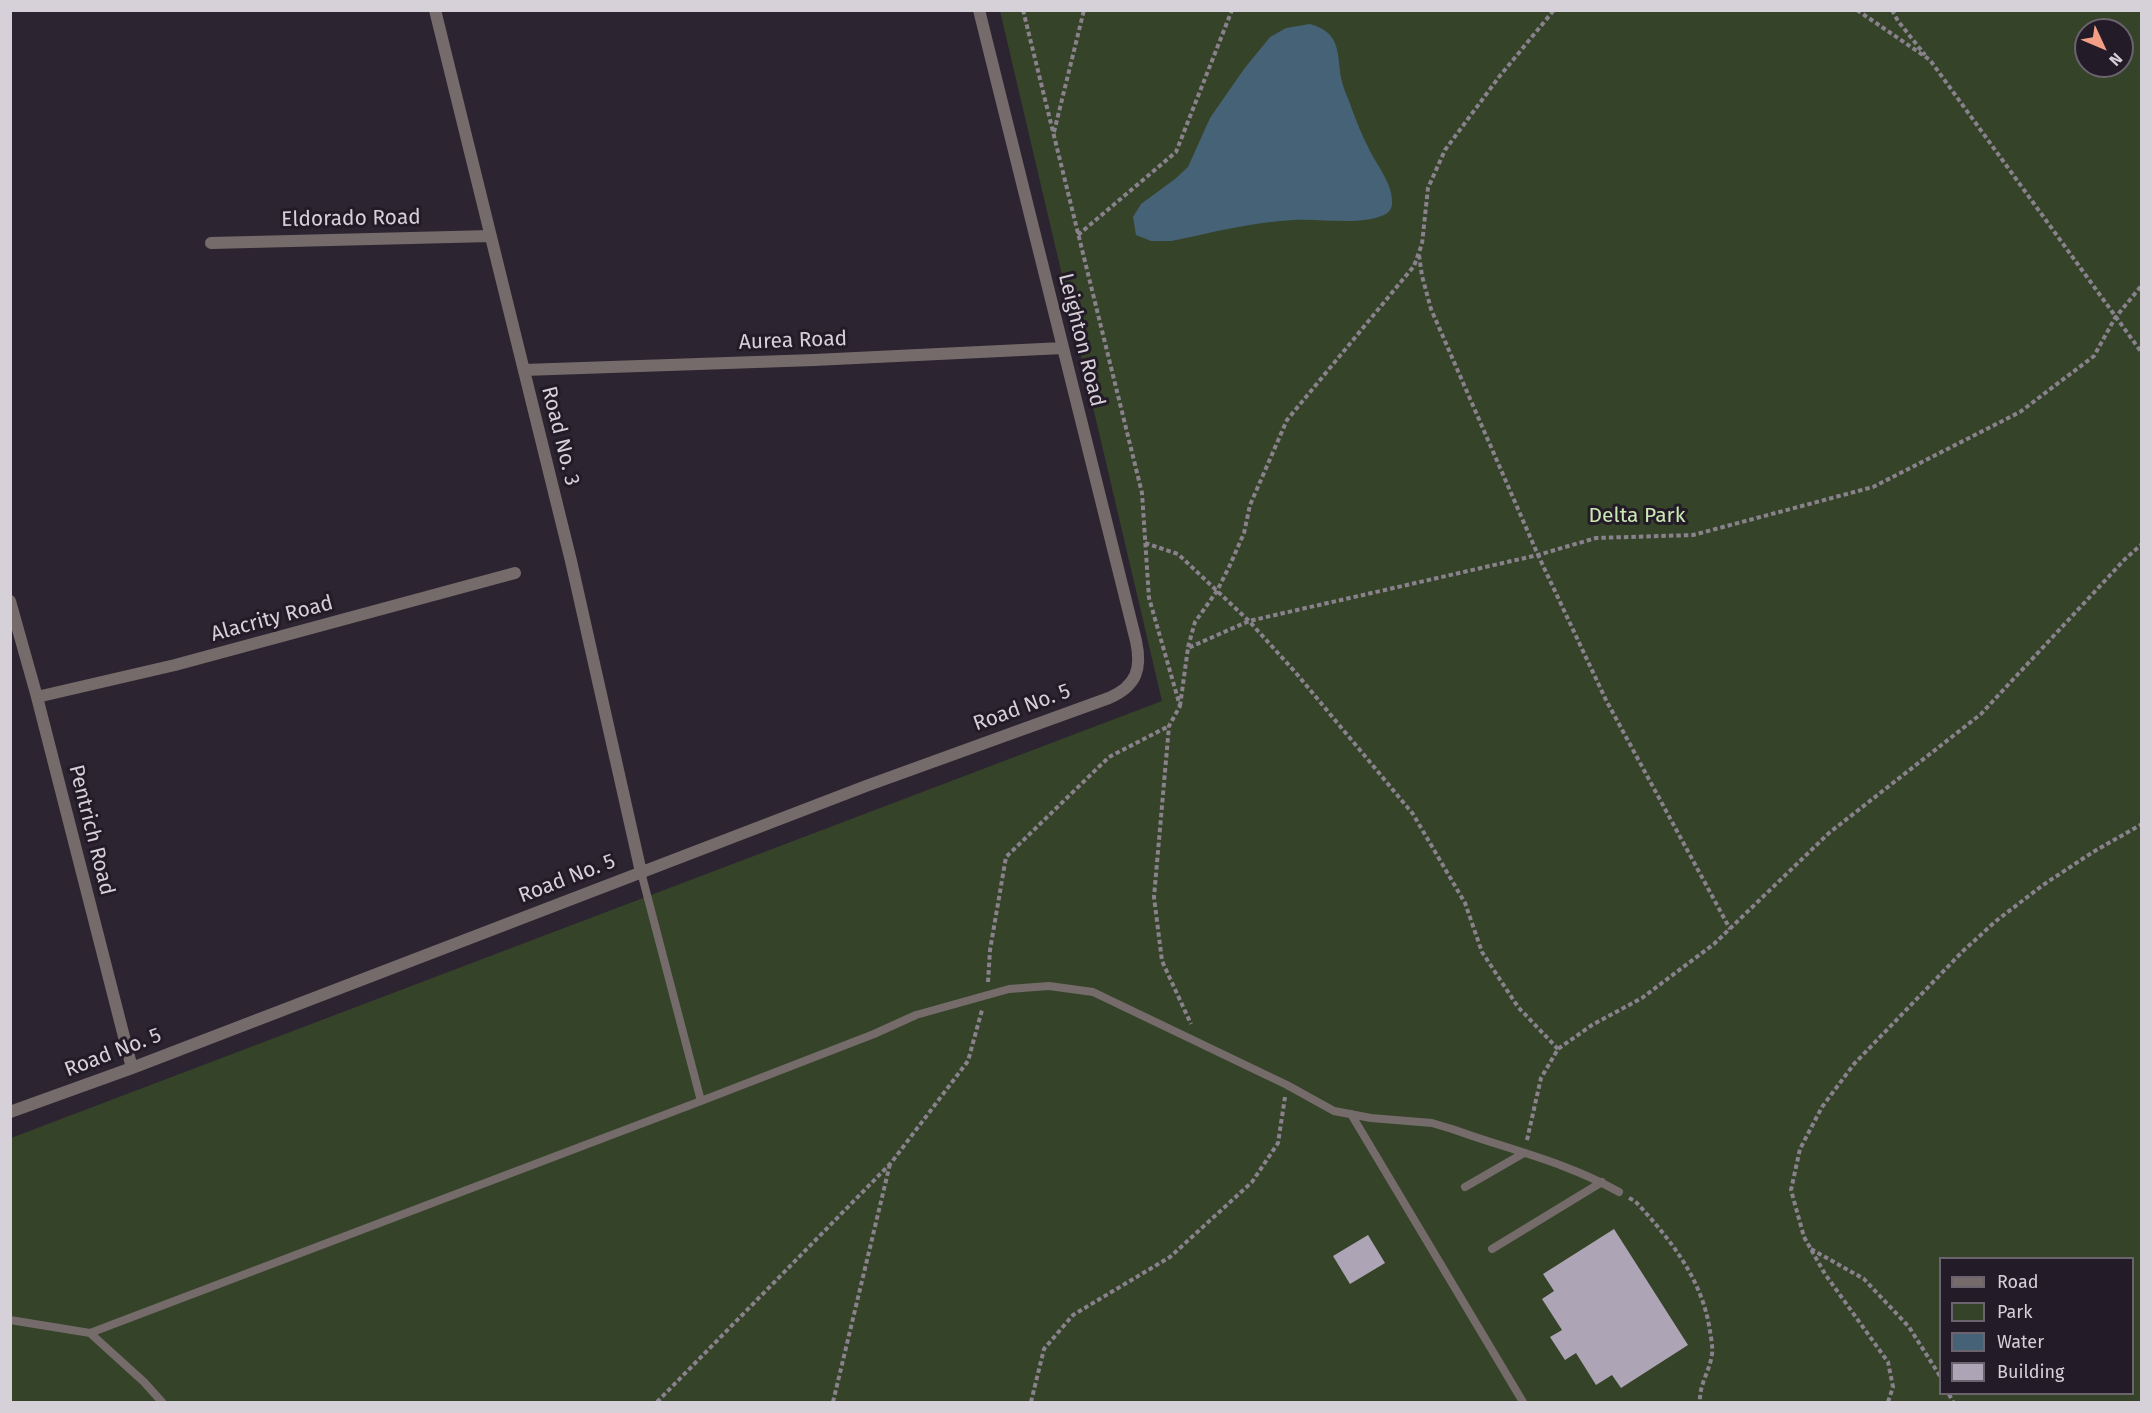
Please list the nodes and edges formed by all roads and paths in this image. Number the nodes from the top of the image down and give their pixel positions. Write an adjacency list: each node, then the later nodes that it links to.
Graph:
1 (435, 10): 11 (street, Road No. 3)
2 (979, 10): 16 (street, Leighton Road)
3 (1084, 10): 9 (path)
4 (1232, 10): 10 (path)
5 (1554, 10): 13 (path)
6 (1857, 10): 8 (path)
7 (1892, 10): 8 (path)
8 (1930, 60): 15 (path)
9 (1054, 135)
10 (1078, 235)
11 (491, 236): 12 (street, Eldorado Road); 18 (street, Road No. 3)
12 (211, 243)
13 (1419, 253): 21 (path); 23 (path)
14 (2142, 285): 15 (path)
15 (2115, 318): 17 (path); 21 (path)
16 (1063, 348): 18 (street, Aurea Road); 27 (street, Leighton Road)
17 (2142, 352)
18 (524, 370): 32 (street, Road No. 3)
19 (1145, 543): 23 (path)
20 (2142, 544): 33 (path)
21 (1538, 555): 25 (path); 33 (path)
22 (515, 573): 28 (street, Alacrity Road)
23 (1217, 591): 25 (path); 26 (path)
24 (10, 601): 28 (street, Pentrich Road)
25 (1249, 621): 26 (path); 35 (path)
26 (1188, 648): 29 (path)
27 (1134, 678): 32 (street, Road No. 5)
28 (37, 697): 36 (street, Pentrich Road)
29 (1180, 706)
30 (1170, 726): 34 (path)
31 (2142, 824): 47 (path)
32 (641, 872): 36 (street, Road No. 5); 38 (lane)
33 (1730, 929): 35 (path)
34 (987, 995): 37 (lane); 38 (lane); 42 (path)
35 (1558, 1049): 41 (path)
36 (132, 1068): 39 (street, Road No. 5)
37 (1287, 1085): 40 (lane); 54 (path)
38 (701, 1101): 49 (lane)
39 (10, 1113)
40 (1351, 1114): 41 (lane); 55 (lane)
41 (1524, 1152): 43 (lane); 44 (lane)
42 (891, 1163): 52 (path); 53 (path)
43 (1602, 1182): 45 (lane); 46 (lane)
44 (1465, 1187)
45 (1619, 1192): 56 (path)
46 (1492, 1249)
47 (1810, 1249): 50 (path); 57 (path)
48 (10, 1320): 49 (lane)
49 (90, 1333): 51 (lane)
50 (1939, 1373)
51 (162, 1402)
52 (657, 1402)
53 (833, 1402)
54 (1031, 1402)
55 (1523, 1402)
56 (1700, 1402)
57 (1888, 1402)

